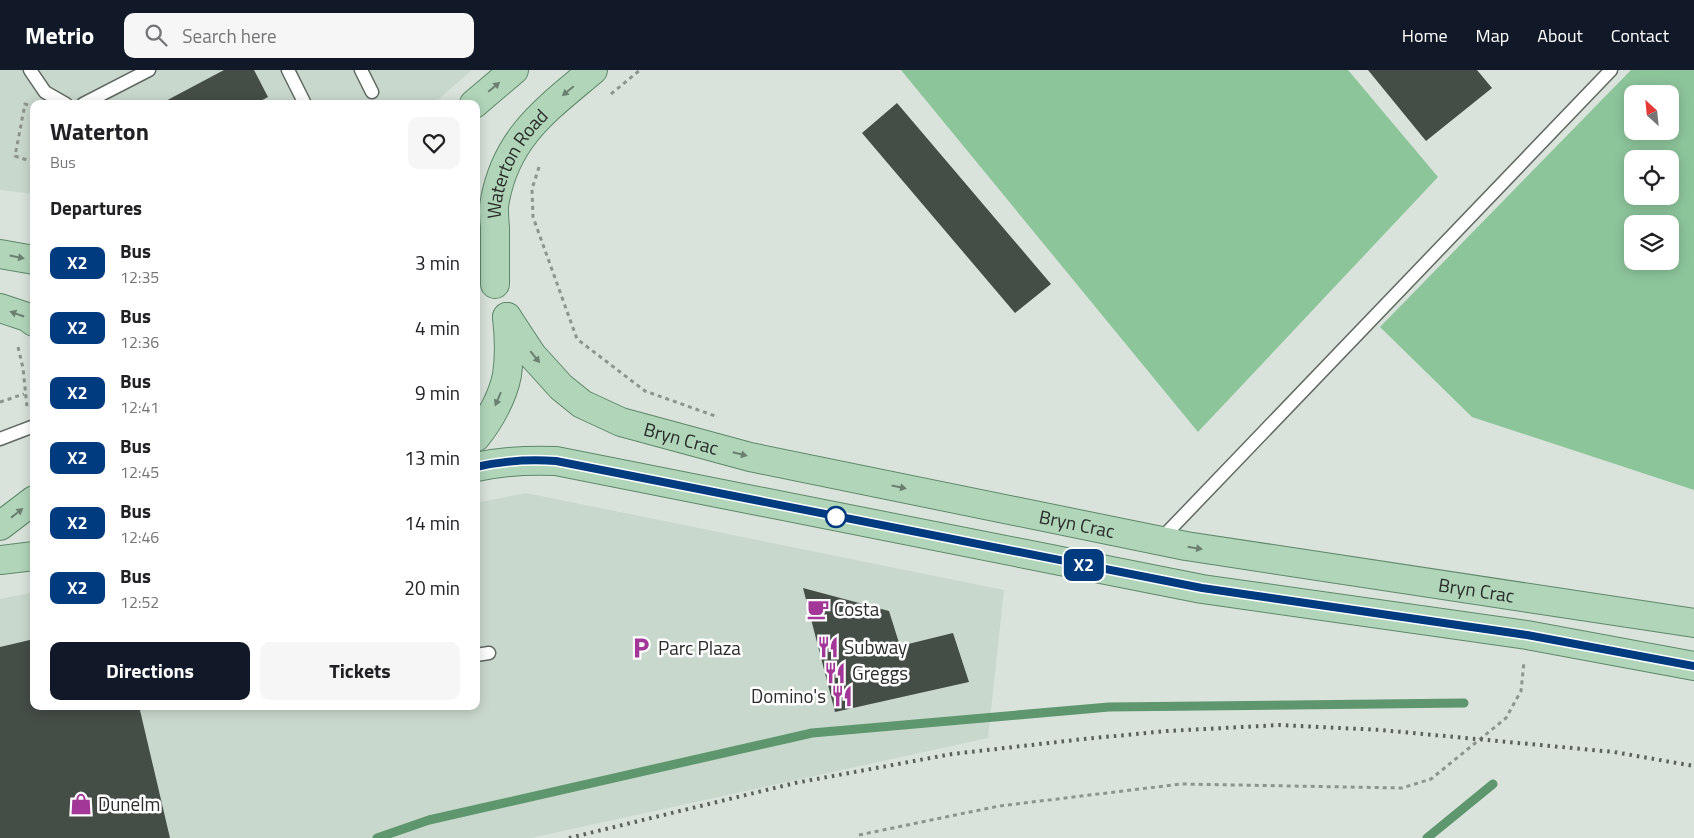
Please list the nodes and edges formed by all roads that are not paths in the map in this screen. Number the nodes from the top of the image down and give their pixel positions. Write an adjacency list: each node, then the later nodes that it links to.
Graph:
1 (30, 70): 9 (lane)
2 (148, 70): 10 (lane)
3 (288, 70): 11 (lane)
4 (361, 70): 8 (lane)
5 (514, 70): 12 (main road, one-way to 5)
6 (594, 70): 16 (main road, Waterton Road, one-way to 16)
7 (1611, 70): 26 (lane)
8 (372, 92)
9 (59, 100)
10 (91, 100)
11 (302, 100)
12 (479, 100)
13 (0, 254): 14 (main road, one-way to 14)
14 (30, 259)
15 (480, 263): 16 (main road)
16 (495, 284): 18 (main road)
17 (0, 308): 19 (main road, one-way to 17)
18 (507, 317): 21 (main road, one-way to 21); 26 (main road, Bryn Crac, one-way to 26)
19 (30, 319)
20 (30, 428): 22 (lane)
21 (480, 431)
22 (0, 439)
23 (480, 466): 30 (main road, Bryn Crac)
24 (30, 503): 25 (main road, one-way to 24)
25 (0, 526)
26 (1159, 541): 29 (main road, Bryn Crac, one-way to 29)
27 (30, 556): 28 (main road)
28 (0, 560)
29 (1694, 623)
30 (1694, 666)

